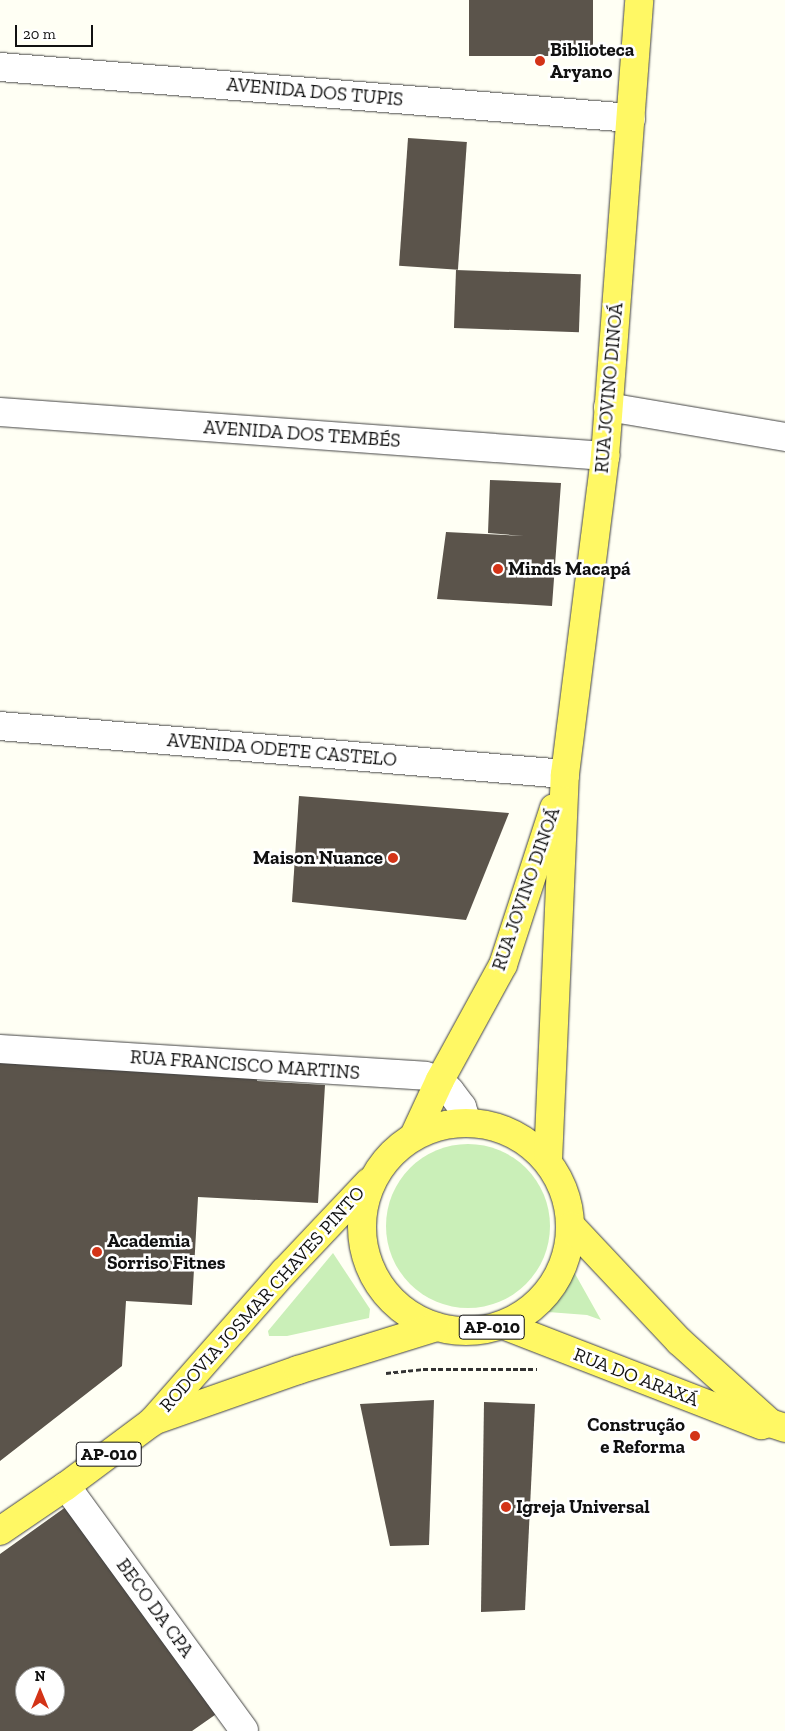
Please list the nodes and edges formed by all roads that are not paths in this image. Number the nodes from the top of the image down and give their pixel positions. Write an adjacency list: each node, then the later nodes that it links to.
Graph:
1 (639, 0): 3 (main road, RUA JOVINO DINOÁ)
2 (0, 67): 3 (street, AVENIDA DOS TUPIS)
3 (631, 118): 4 (main road, RUA JOVINO DINOÁ)
4 (608, 407): 6 (street); 7 (main road, RUA JOVINO DINOÁ)
5 (0, 412): 7 (street, AVENIDA DOS TEMBÉS)
6 (785, 437)
7 (605, 456): 9 (main road, RUA JOVINO DINOÁ)
8 (0, 726): 9 (street, AVENIDA ODETE CASTELO)
9 (565, 774): 11 (main road, RUA JOVINO DINOÁ); 14 (main road, RUA JOVINO DINOÁ)
10 (0, 1049): 11 (street, RUA FRANCISCO MARTINS)
11 (440, 1080): 12 (street); 13 (main road, RUA JOVINO DINOÁ)
12 (467, 1122): 13 (main road, AP-010); 14 (main road, AP-010)
13 (414, 1136): 15 (main road, AP-010)
14 (548, 1160): 16 (main road, AP-010)
15 (373, 1177): 18 (main road, AP-010); 19 (main road, RODOVIA JOSMAR CHAVES PINTO / AP-010)
16 (571, 1226): 17 (main road, AP-010); 20 (main road, RUA DO ARAXÁ)
17 (503, 1325): 18 (main road, AP-010); 20 (main road, RUA DO ARAXÁ)
18 (437, 1327): 19 (main road, RODOVIA JOSMAR CHAVES PINTO / AP-010)
19 (152, 1422): 21 (main road, RODOVIA JOSMAR CHAVES PINTO / AP-010)
20 (778, 1426)
21 (66, 1486): 22 (main road, RODOVIA JOSMAR CHAVES PINTO / AP-010); 23 (street, BECO DA CPA)
22 (0, 1530)
23 (244, 1730)

